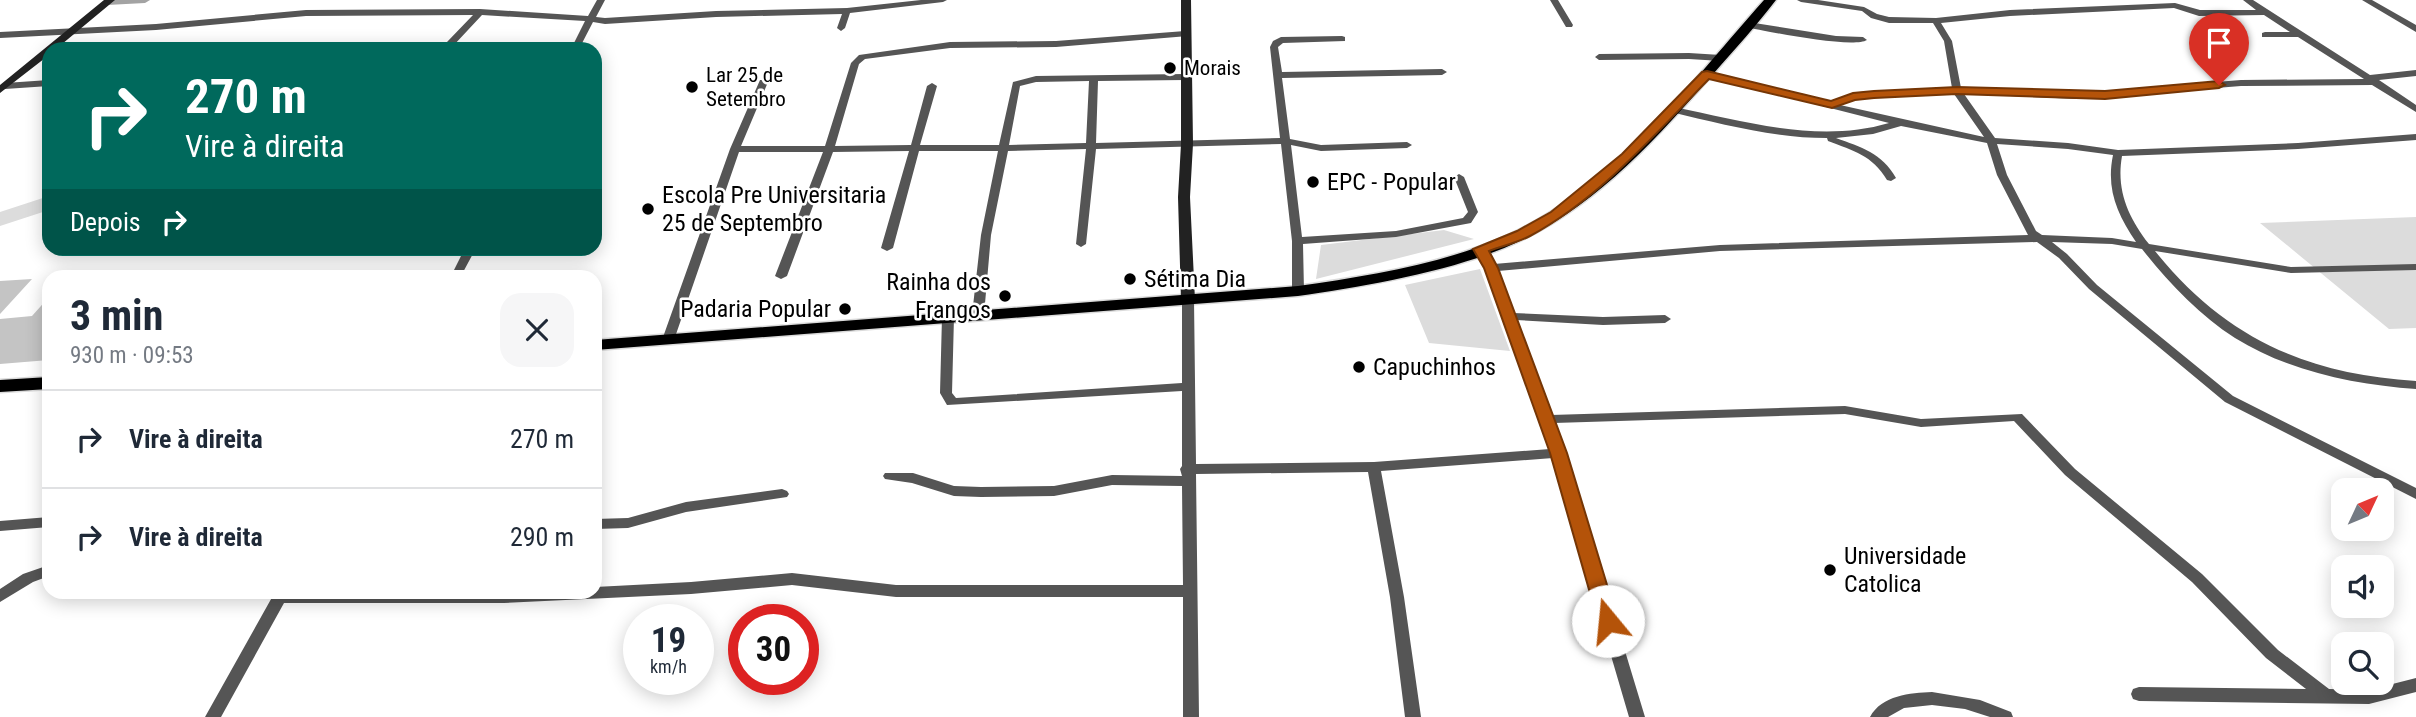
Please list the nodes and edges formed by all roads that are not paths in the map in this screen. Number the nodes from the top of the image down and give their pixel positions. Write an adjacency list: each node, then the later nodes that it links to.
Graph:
1 (110, 0): 19 (street)
2 (601, 0): 13 (street)
3 (943, 0): 10 (street)
4 (1186, 0): 20 (street)
5 (1554, 0): 16 (street)
6 (1770, 0): 15 (main road)
7 (1801, 0): 14 (street)
8 (2246, 0): 12 (street)
9 (2366, 0): 18 (street)
10 (847, 11): 13 (street); 17 (street)
11 (480, 12): 13 (street); 19 (street); 27 (street)
12 (2266, 12): 14 (street); 21 (street)
13 (591, 19): 28 (street)
14 (1937, 22): 43 (street)
15 (1748, 25): 25 (street); 31 (main road)
16 (1569, 26)
17 (841, 28)
18 (2416, 29)
19 (71, 32): 22 (street); 26 (street)
20 (1185, 34): 36 (street); 56 (street)
21 (2301, 34): 23 (street); 38 (street)
22 (0, 35)
23 (2265, 35)
24 (1342, 39): 35 (street)
25 (1863, 40)
26 (59, 42)
27 (452, 42)
28 (579, 42)
29 (42, 56): 42 (street)
30 (1599, 57): 31 (street)
31 (1721, 58): 34 (main road)
32 (1442, 72): 35 (street)
33 (2416, 73): 38 (street)
34 (1707, 74): 44 (street); 46 (main road)
35 (1279, 75): 51 (street)
36 (1185, 77): 37 (street); 52 (street)
37 (1093, 78): 53 (street); 57 (street)
38 (2373, 80): 43 (street); 45 (street)
39 (763, 82): 58 (street)
40 (42, 84): 42 (street)
41 (932, 86): 55 (street)
42 (3, 88)
43 (1957, 91): 44 (street); 50 (street)
44 (1832, 104): 47 (street)
45 (2416, 109)
46 (1674, 110): 48 (street); 67 (main road)
47 (1901, 123): 48 (street); 50 (street)
48 (1814, 133): 61 (street)
49 (2416, 137): 59 (street)
50 (1991, 140): 59 (street); 62 (street)
51 (1284, 141): 52 (street); 54 (street); 63 (street)
52 (1187, 144): 53 (street); 72 (street)
53 (1093, 145): 57 (street); 64 (street)
54 (1407, 145)
55 (917, 146): 56 (street); 57 (street); 66 (street)
56 (829, 148): 58 (street); 70 (street)
57 (1003, 148): 73 (street)
58 (735, 149): 77 (street)
59 (2118, 153): 65 (street)
60 (1459, 177): 63 (street)
61 (1891, 178)
62 (2039, 239): 65 (street); 69 (street); 89 (street)
63 (1297, 241): 71 (street)
64 (1081, 244)
65 (2146, 246): 68 (street); 80 (street)
66 (887, 248)
67 (1480, 249): 69 (street); 71 (main road)
68 (2416, 267)
69 (1491, 268): 74 (street)
70 (781, 276)
71 (1298, 291): 72 (main road)
72 (1188, 300): 73 (main road); 82 (street)
73 (978, 315): 75 (main road)
74 (1507, 316): 76 (street); 83 (street)
75 (948, 317): 77 (main road); 82 (street)
76 (1665, 319)
77 (668, 340): 78 (main road)
78 (602, 345)
79 (42, 383): 81 (main road)
80 (2416, 385)
81 (0, 386)
82 (1188, 387): 86 (street)
83 (1547, 419): 84 (street); 100 (street)
84 (1558, 453): 85 (street); 104 (street)
85 (1374, 467): 86 (street); 103 (street)
86 (1188, 475): 87 (street); 94 (street)
87 (890, 476)
88 (782, 494): 91 (street)
89 (2416, 494)
90 (42, 523): 92 (street)
91 (602, 524)
92 (0, 527)
93 (42, 573): 96 (street)
94 (1191, 591): 95 (street); 102 (street)
95 (602, 592)
96 (0, 596)
97 (278, 599): 101 (street)
98 (2416, 685): 100 (street)
99 (2138, 694): 100 (street)
100 (2326, 696)
101 (213, 717)
102 (1191, 717)
103 (1413, 717)
104 (1637, 717)
105 (1878, 717): 106 (street)
106 (2005, 717)

